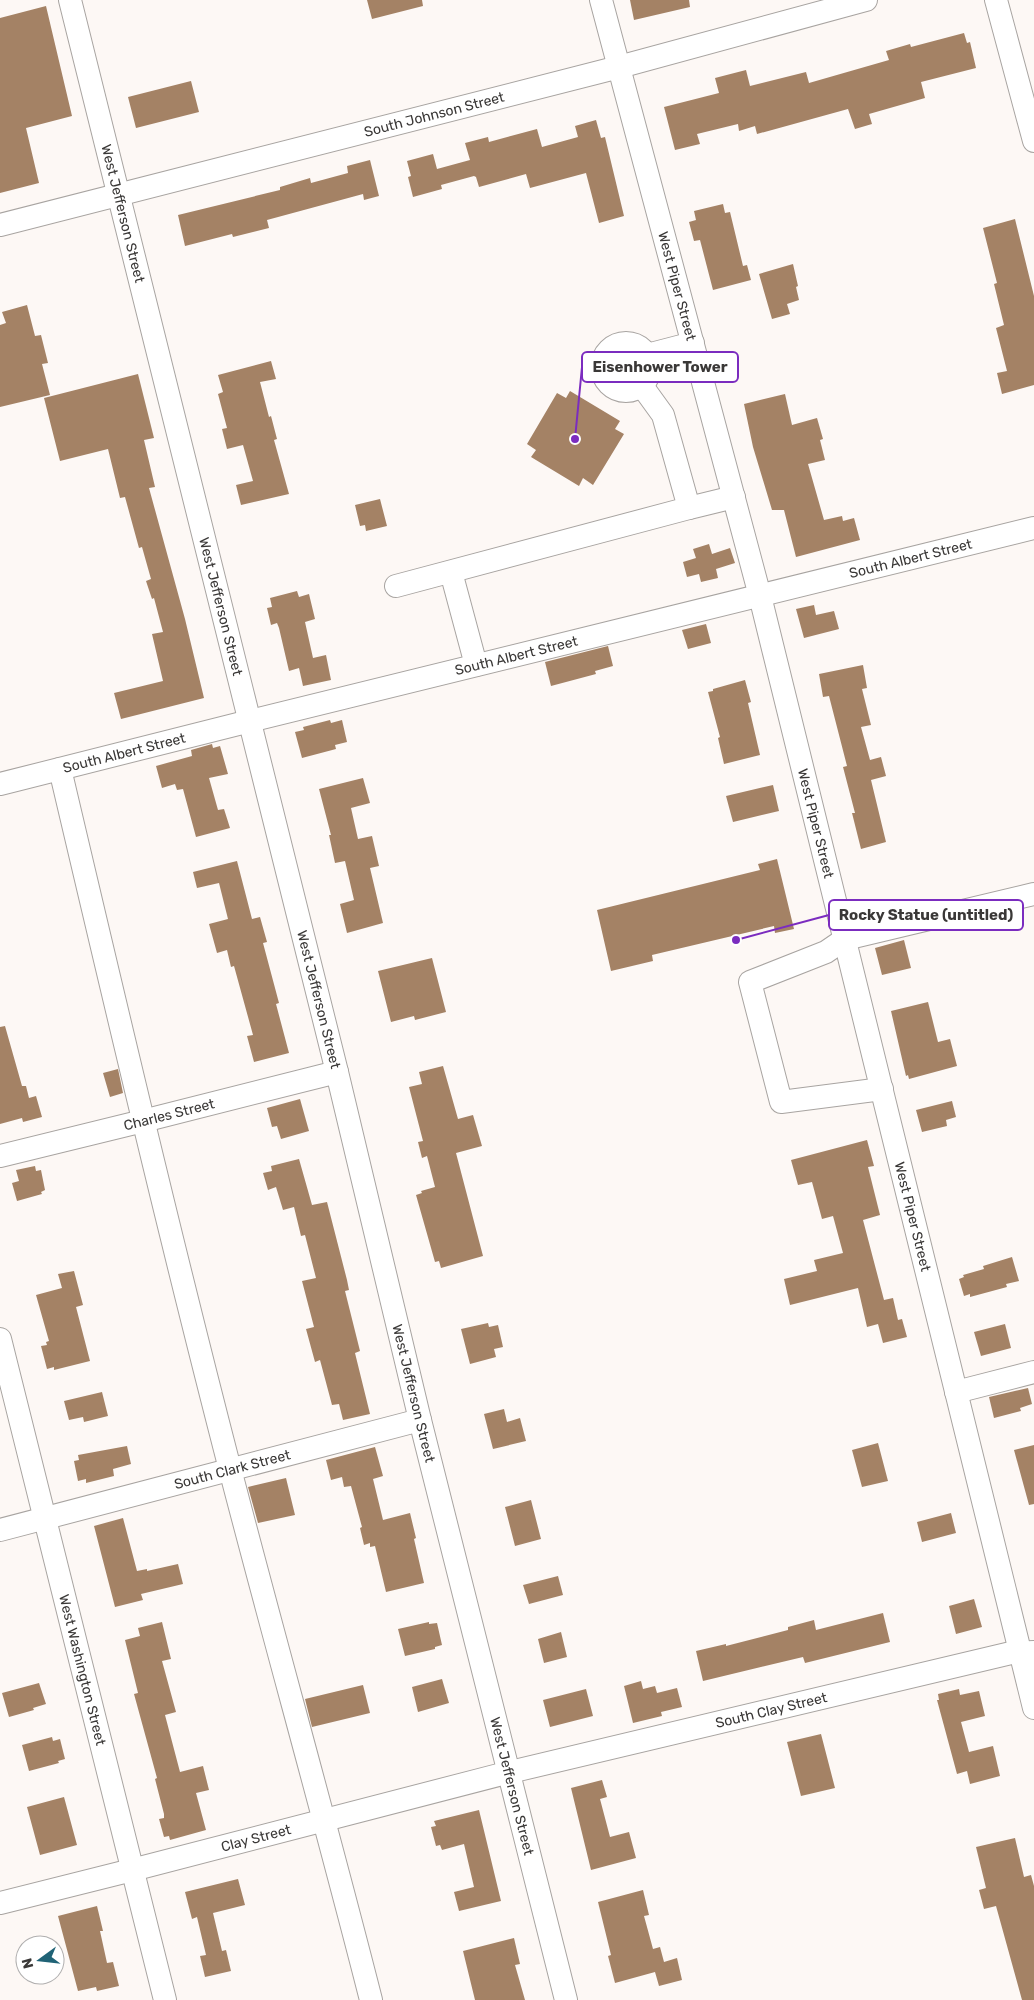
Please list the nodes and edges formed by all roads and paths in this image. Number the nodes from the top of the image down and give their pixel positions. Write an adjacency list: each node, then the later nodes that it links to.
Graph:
1 (70, 0): 7 (street, West Jefferson Street)
2 (601, 0): 5 (street, West Piper Street)
3 (866, 0): 5 (street, South Johnson Street)
4 (996, 0): 6 (street)
5 (619, 67): 7 (street, South Johnson Street); 9 (street, West Piper Street)
6 (1034, 141)
7 (120, 196): 8 (street, South Johnson Street); 19 (street, West Jefferson Street)
8 (0, 225)
9 (693, 343): 10 (street); 12 (street, West Piper Street)
10 (647, 355): 11 (street); 11 (street)
11 (642, 386): 13 (street)
12 (734, 497): 13 (street); 17 (street, West Piper Street)
13 (689, 508): 15 (street)
14 (1034, 528): 17 (street, South Albert Street)
15 (450, 572): 16 (street); 18 (street)
16 (396, 586)
17 (760, 596): 18 (street, South Albert Street); 23 (street, West Piper Street)
18 (476, 665): 19 (street, South Albert Street)
19 (250, 720): 20 (street, South Albert Street); 24 (street, West Jefferson Street)
20 (60, 769): 21 (street, South Albert Street); 26 (street)
21 (0, 784)
22 (1034, 894): 23 (street)
23 (845, 939): 25 (street, West Piper Street); 25 (street)
24 (337, 1072): 26 (street, Charles Street); 31 (street, West Jefferson Street)
25 (882, 1089): 30 (street, West Piper Street)
26 (143, 1121): 27 (street, Charles Street); 32 (street)
27 (0, 1156)
28 (0, 1339): 33 (street, West Washington Street)
29 (1034, 1372): 30 (street)
30 (956, 1392): 35 (street, West Piper Street)
31 (420, 1420): 32 (street, South Clark Street); 37 (street, West Jefferson Street)
32 (230, 1469): 33 (street, South Clark Street); 38 (street)
33 (45, 1519): 34 (street, South Clark Street); 39 (street, West Washington Street)
34 (0, 1530)
35 (1027, 1652): 36 (street, West Piper Street); 37 (street, South Clay Street)
36 (1034, 1708)
37 (510, 1772): 38 (street, Clay Street); 43 (street, West Jefferson Street)
38 (326, 1821): 39 (street, Clay Street); 42 (street)
39 (132, 1870): 40 (street, Clay Street); 41 (street, West Washington Street)
40 (0, 1903)
41 (165, 2000)
42 (370, 2000)
43 (566, 2000)

